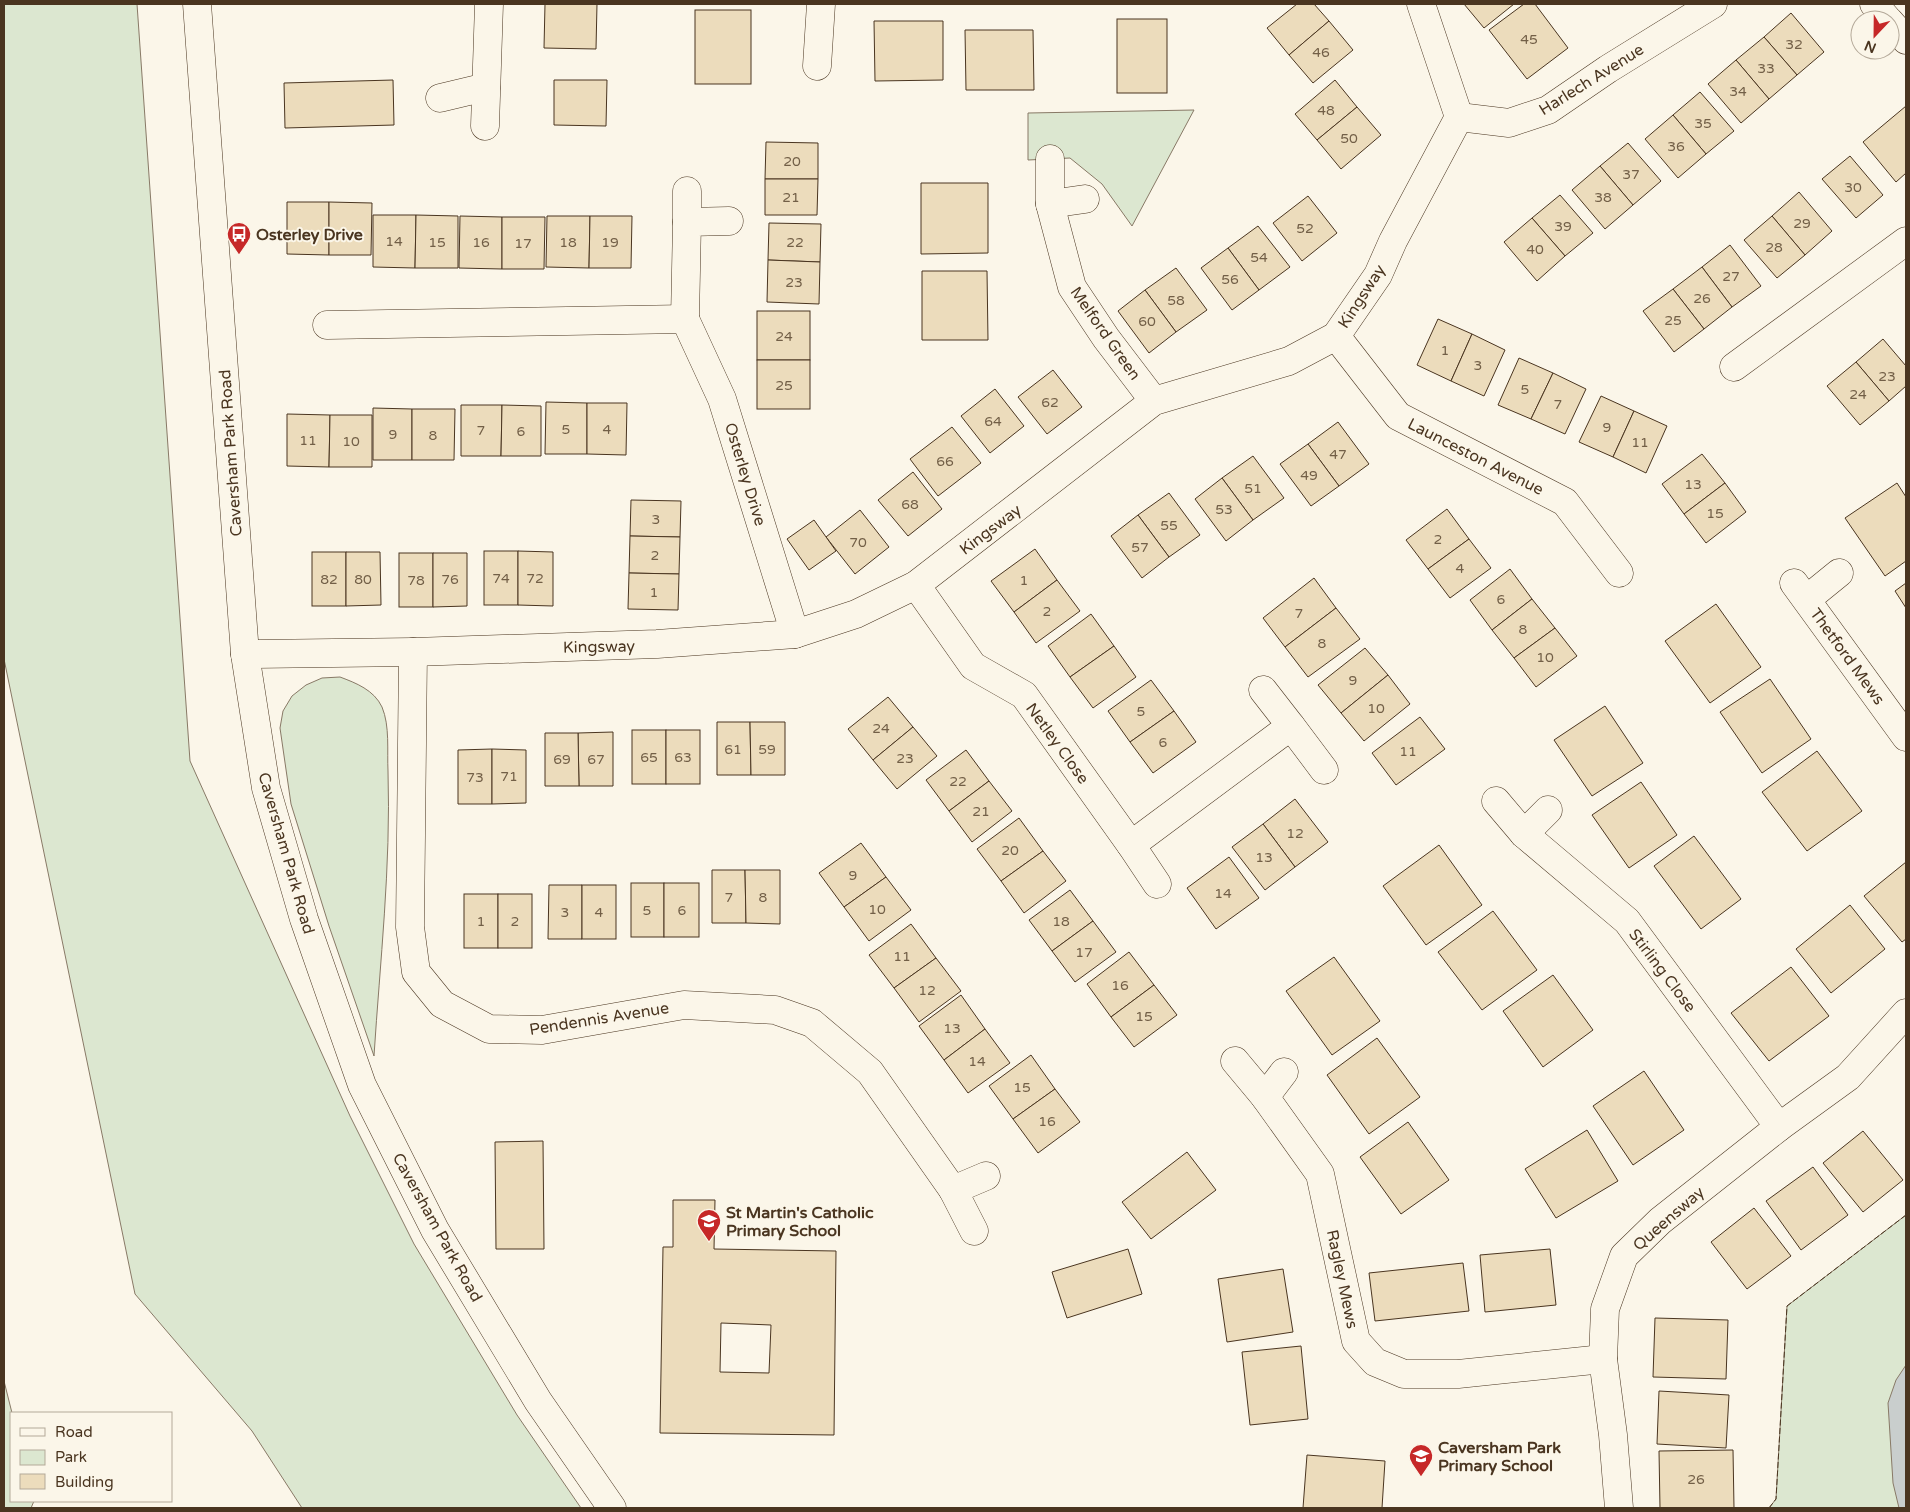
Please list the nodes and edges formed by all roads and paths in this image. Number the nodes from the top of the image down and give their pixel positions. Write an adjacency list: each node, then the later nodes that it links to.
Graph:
1 (197, 4): 28 (street, Caversham Park Road)
2 (490, 4): 7 (street)
3 (821, 4): 6 (street)
4 (1421, 4): 9 (street)
5 (1714, 4): 9 (street, Harlech Avenue)
6 (817, 66)
7 (486, 87): 8 (street); 10 (street)
8 (440, 98)
9 (1459, 117): 20 (street, Kingsway)
10 (485, 126)
11 (1050, 159): 14 (street, Melford Green)
12 (687, 191): 16 (street, Osterley Drive)
13 (1085, 199): 14 (street)
14 (1050, 204): 22 (street, Melford Green)
15 (728, 221): 16 (street)
16 (687, 222): 18 (street, Osterley Drive)
17 (1906, 241): 21 (street)
18 (685, 319): 19 (street); 26 (street, Osterley Drive)
19 (327, 326)
20 (1336, 336): 22 (street, Kingsway); 23 (street, Launceston Avenue)
21 (1734, 367)
22 (1154, 401): 25 (street, Kingsway)
23 (1619, 573)
24 (1840, 573): 31 (street, Thetford Mews)
25 (916, 585): 26 (street, Kingsway); 36 (street, Netley Close)
26 (795, 634): 27 (street, Kingsway)
27 (413, 652): 28 (street, Kingsway); 44 (street, Pendennis Avenue)
28 (245, 654): 47 (street, Caversham Park Road)
29 (1262, 690): 30 (street)
30 (1291, 726): 32 (street); 36 (street)
31 (1906, 736)
32 (1324, 770)
33 (1496, 801): 35 (street, Stirling Close)
34 (1548, 810): 35 (street)
35 (1524, 834): 42 (street, Stirling Close)
36 (1131, 845): 37 (street, Netley Close)
37 (1157, 884)
38 (1906, 1013): 42 (street, Queensway)
39 (1235, 1061): 41 (street, Ragley Mews)
40 (1284, 1072): 41 (street)
41 (1265, 1098): 46 (street, Ragley Mews)
42 (1780, 1127): 46 (street, Queensway)
43 (986, 1176): 44 (street)
44 (953, 1190): 45 (street, Pendennis Avenue)
45 (974, 1231)
46 (1603, 1359): 48 (street, Queensway)
47 (612, 1508)
48 (1619, 1508)

